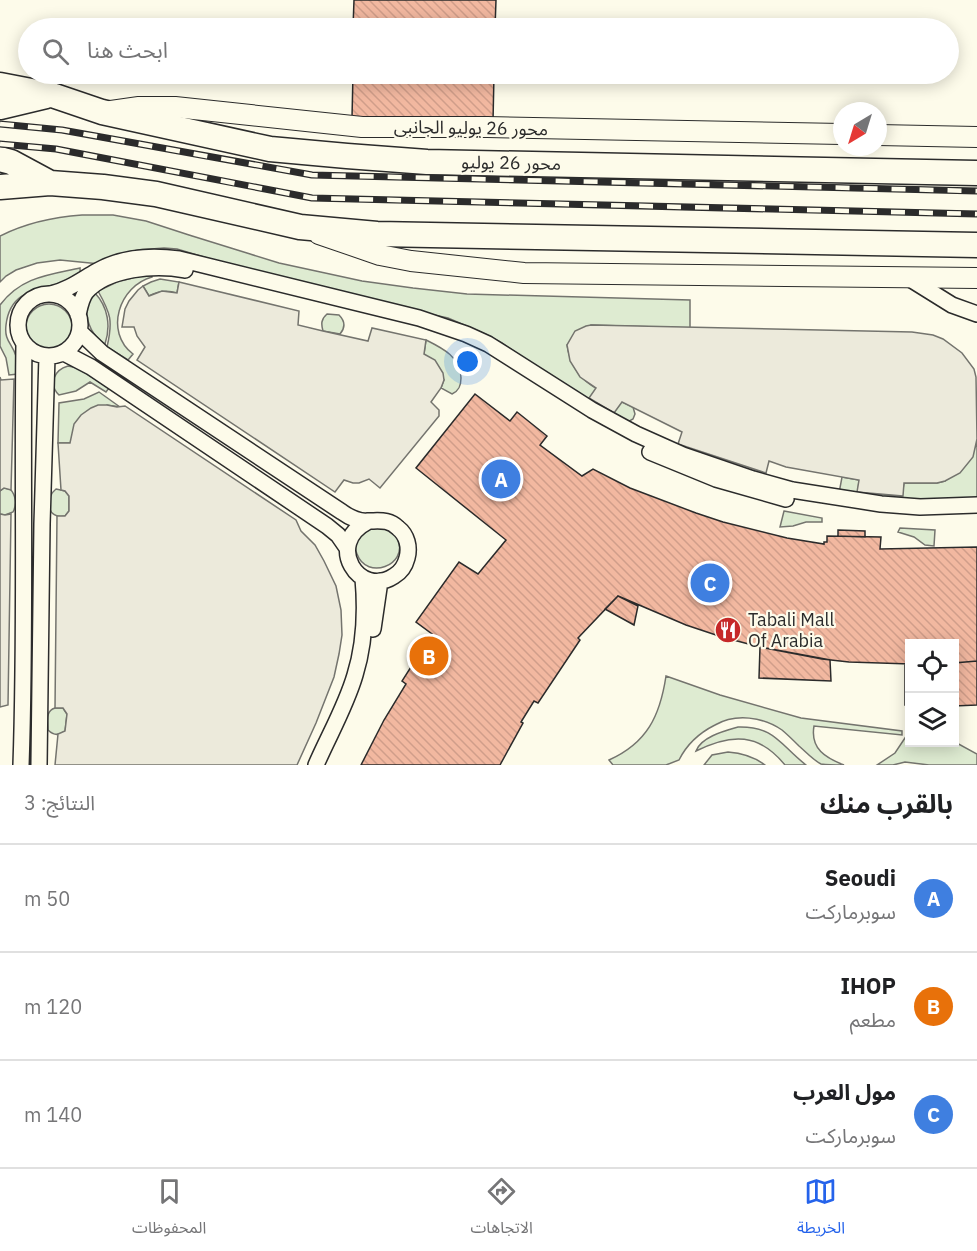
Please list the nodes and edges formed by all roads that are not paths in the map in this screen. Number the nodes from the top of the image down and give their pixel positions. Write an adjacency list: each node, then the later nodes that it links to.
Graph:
1 (4, 81): 2 (highway, محور 26 يوليو)
2 (52, 95): 3 (highway); 4 (highway, محور 26 يوليو)
3 (0, 107)
4 (102, 112): 5 (main road, محور 26 يوليو الجانبى); 9 (highway, محور 26 يوليو)
5 (833, 134)
6 (887, 135): 7 (main road)
7 (977, 137)
8 (0, 159): 10 (highway)
9 (977, 173)
10 (50, 183): 11 (highway); 12 (highway)
11 (3, 188)
12 (300, 227): 13 (highway); 14 (main road)
13 (977, 245)
14 (907, 277): 15 (main road); 17 (street)
15 (977, 278)
16 (51, 294): 18 (street); 20 (street); 23 (street)
17 (977, 314)
18 (78, 315): 19 (street); 24 (street)
19 (80, 332): 21 (street); 25 (street)
20 (24, 344): 22 (street); 29 (street)
21 (64, 353): 22 (street); 26 (street)
22 (47, 356): 30 (street)
23 (977, 505)
24 (977, 516)
25 (367, 522): 26 (street); 28 (street)
26 (347, 548): 27 (street)
27 (363, 578): 28 (street); 31 (street)
28 (380, 581): 32 (street)
29 (21, 765)
30 (39, 765)
31 (316, 765)
32 (327, 765)

